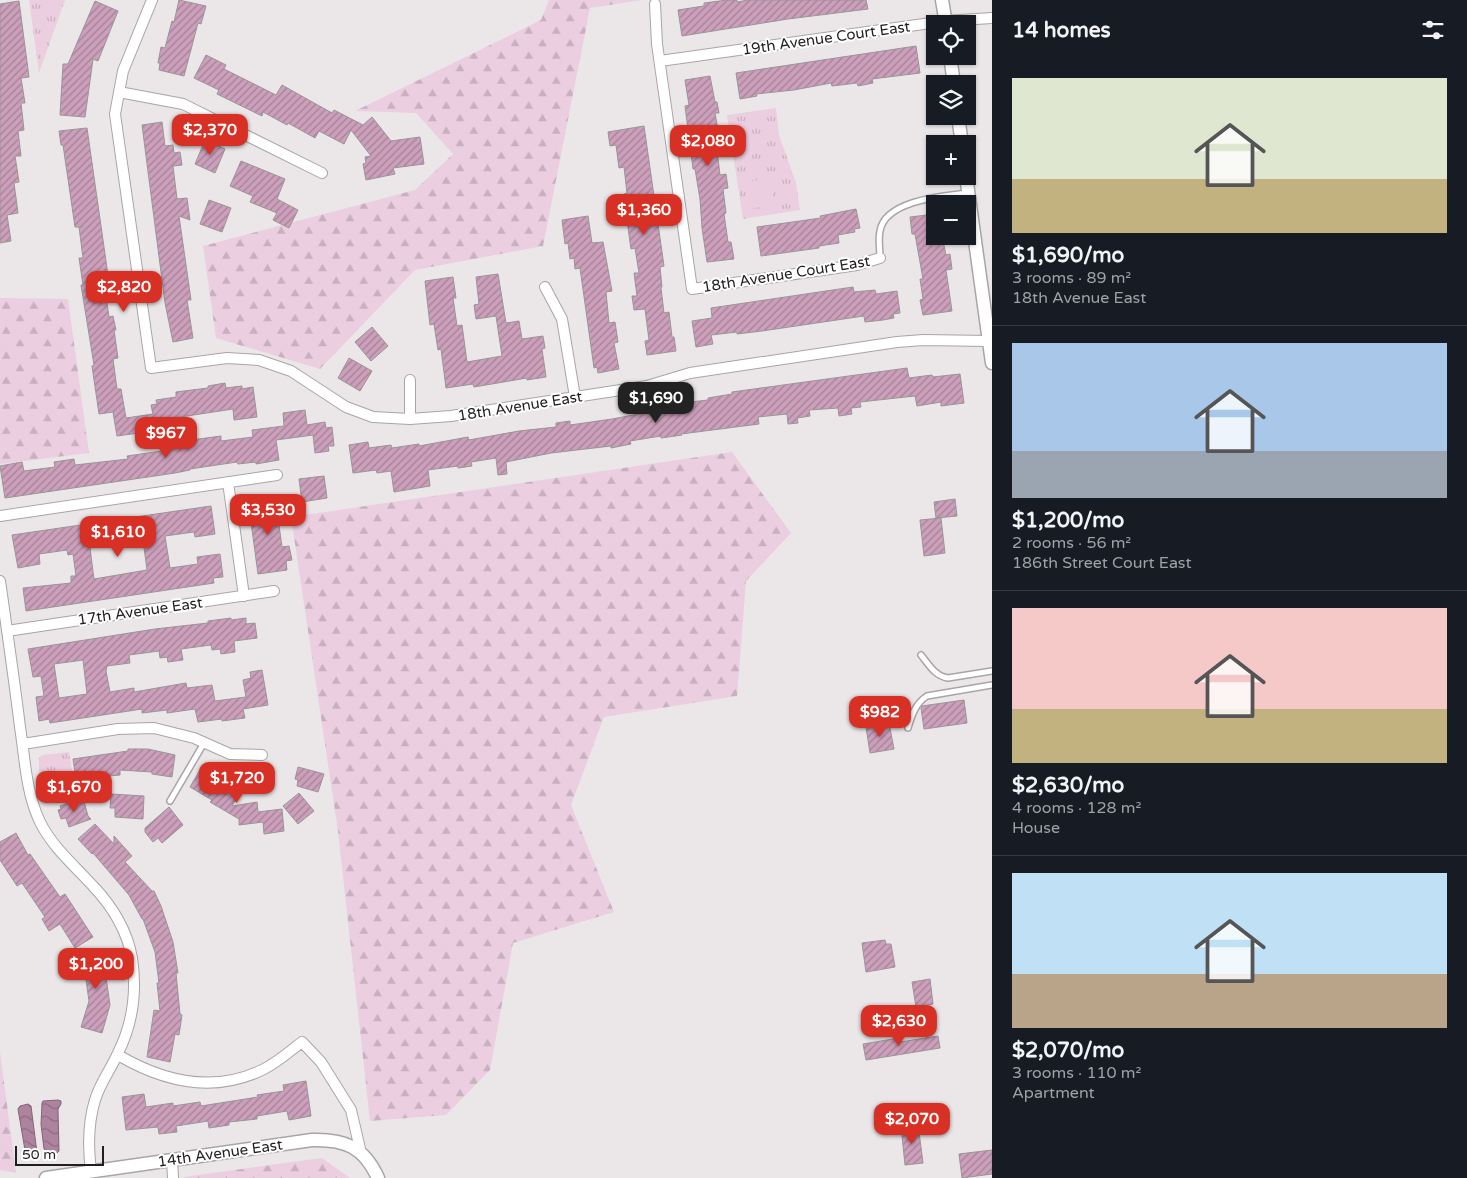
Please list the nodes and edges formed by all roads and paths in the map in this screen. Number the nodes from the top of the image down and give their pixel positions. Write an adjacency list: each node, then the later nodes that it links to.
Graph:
1 (152, 0): 9 (street)
2 (942, 0): 4 (street)
3 (655, 4): 8 (street)
4 (944, 15)
5 (992, 18): 6 (street, 19th Avenue Court East)
6 (976, 19)
7 (926, 25): 8 (street, 19th Avenue Court East)
8 (660, 62): 13 (street, 18th Avenue Court East)
9 (119, 92): 10 (street); 20 (street, 18th Avenue East)
10 (322, 173)
11 (967, 185): 12 (street)
12 (968, 193): 13 (lane); 15 (street)
13 (880, 258)
14 (545, 287): 19 (street)
15 (988, 312): 16 (street)
16 (989, 341): 17 (street); 19 (street, 18th Avenue East)
17 (992, 364)
18 (410, 380): 20 (street)
19 (575, 397): 20 (street, 18th Avenue East)
20 (410, 419)
21 (277, 475): 22 (street)
22 (228, 482): 23 (street); 26 (street)
23 (0, 516)
24 (0, 581): 27 (street)
25 (274, 591): 26 (street, 17th Avenue East)
26 (244, 596): 27 (street, 17th Avenue East)
27 (7, 631): 33 (street)
28 (921, 655): 29 (lane)
29 (992, 672)
30 (992, 685): 31 (lane)
31 (908, 728)
32 (204, 743): 33 (street); 34 (street); 35 (lane)
33 (23, 744): 36 (street)
34 (262, 755)
35 (170, 801)
36 (118, 1055): 37 (street); 39 (street)
37 (361, 1153): 38 (street, 14th Avenue East); 42 (street)
38 (172, 1160): 39 (street, 14th Avenue East); 41 (street)
39 (91, 1171): 40 (street, 14th Avenue East)
40 (46, 1178)
41 (173, 1178)
42 (378, 1178)

